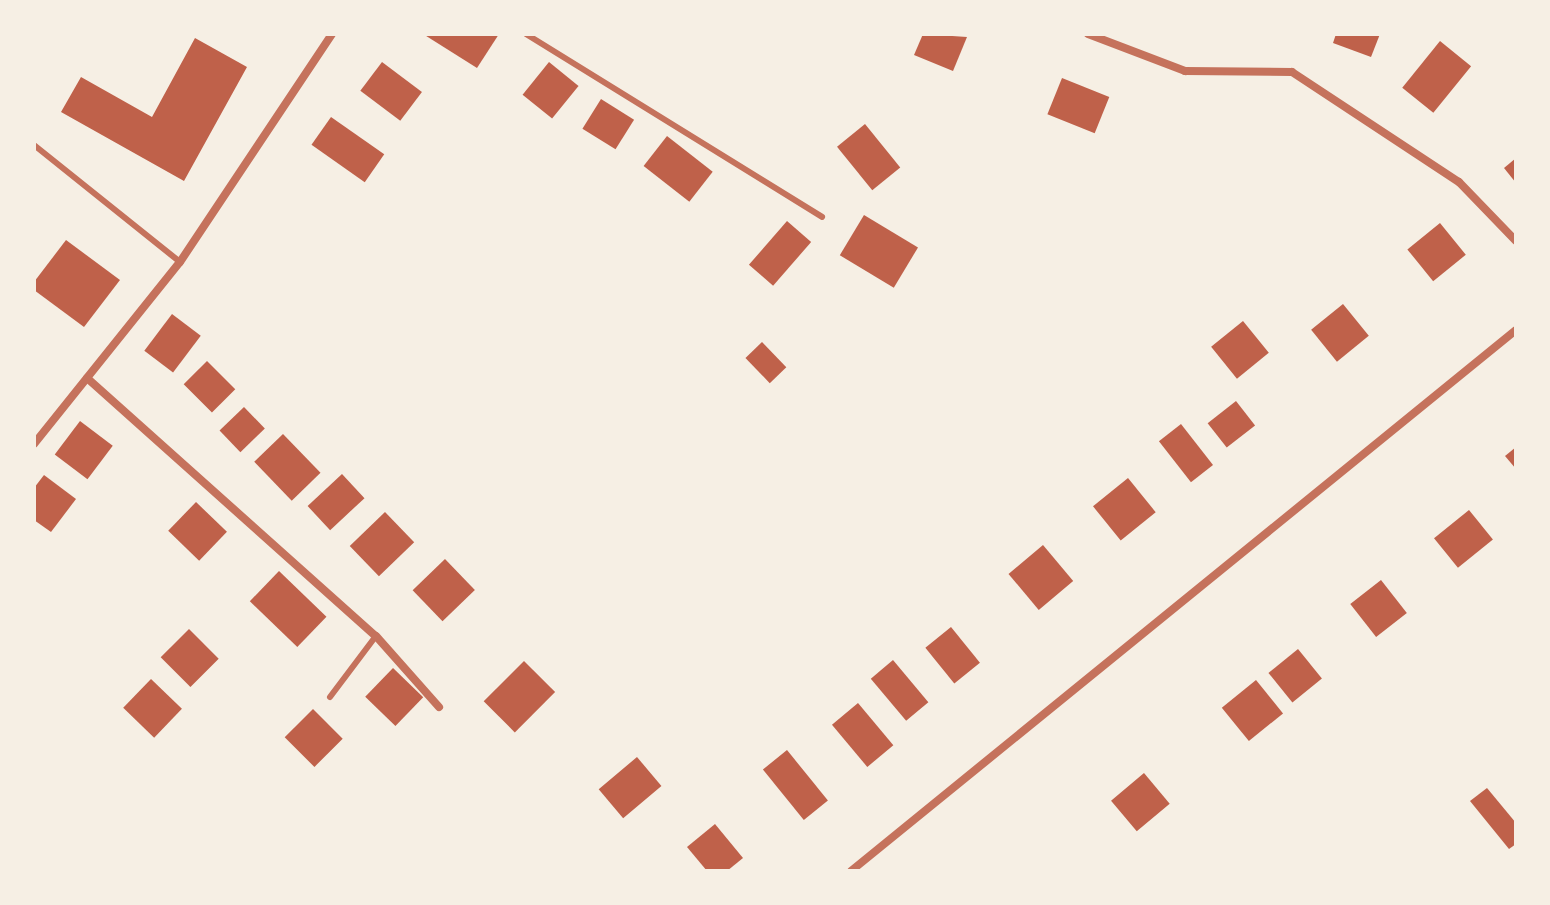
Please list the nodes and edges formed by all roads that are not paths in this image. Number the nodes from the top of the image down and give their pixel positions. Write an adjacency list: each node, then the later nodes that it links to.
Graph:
1 (332, 34): 7 (street)
2 (526, 34): 5 (lane)
3 (1088, 34): 6 (street)
4 (34, 145): 7 (lane)
5 (822, 217)
6 (1516, 241)
7 (180, 262): 9 (street)
8 (1516, 330): 14 (street)
9 (87, 378): 10 (street); 11 (street)
10 (34, 444)
11 (376, 636): 12 (lane); 13 (street)
12 (330, 697)
13 (439, 707)
14 (851, 871)

